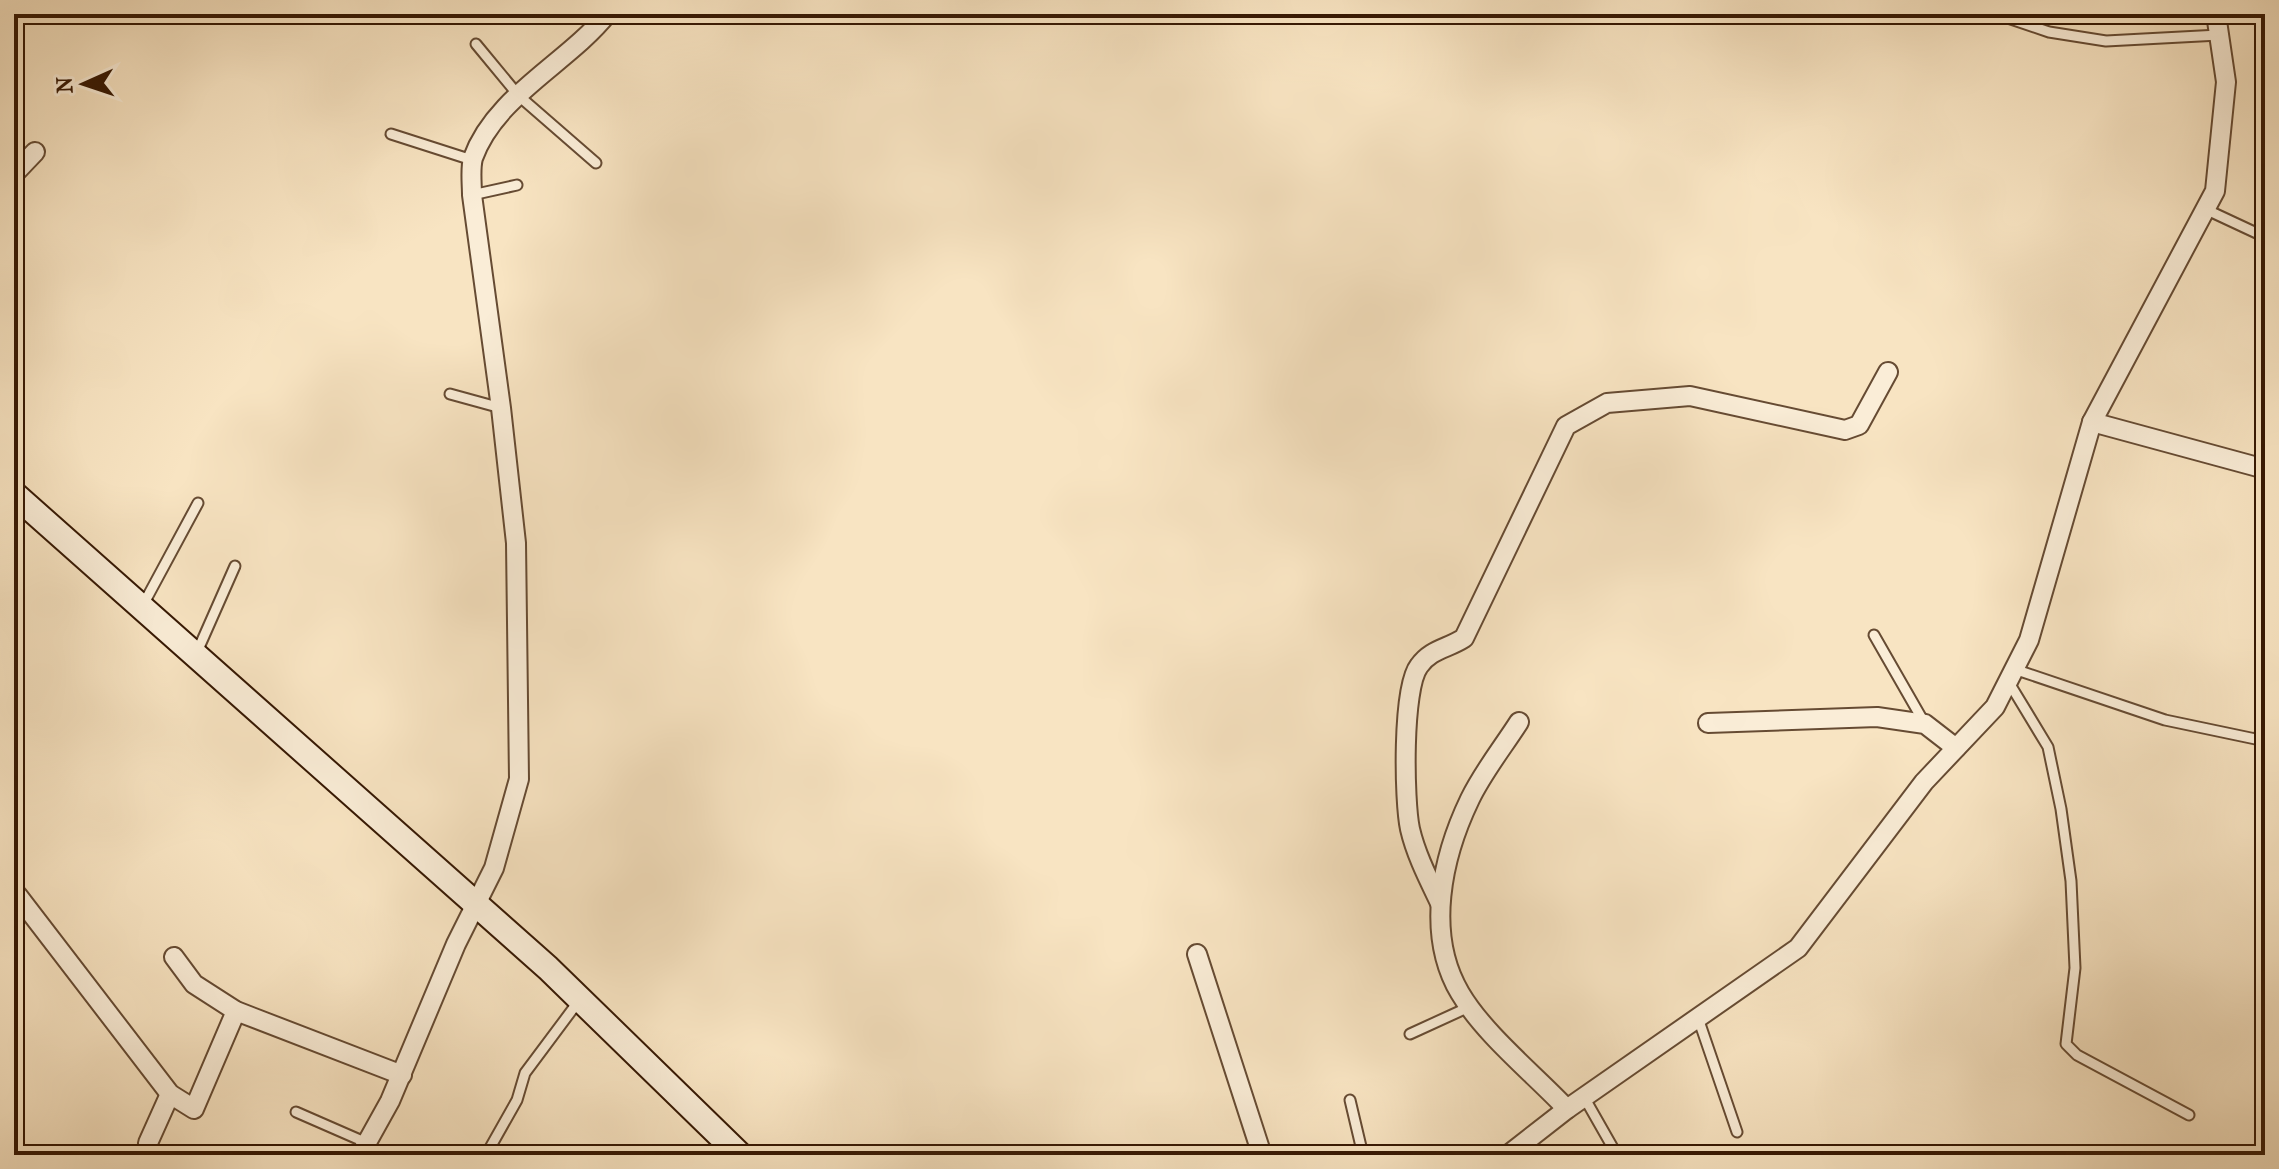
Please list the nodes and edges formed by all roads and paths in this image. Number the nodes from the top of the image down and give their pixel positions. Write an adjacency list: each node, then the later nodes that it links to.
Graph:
1 (607, 14): 6 (street)
2 (1996, 14): 4 (lane)
3 (2216, 14): 4 (street)
4 (2219, 35): 14 (street)
5 (476, 44): 6 (lane)
6 (519, 96): 9 (street); 10 (lane)
7 (391, 134): 9 (lane)
8 (35, 152): 11 (street)
9 (472, 160): 13 (street)
10 (596, 163)
11 (14, 174)
12 (517, 185): 13 (lane)
13 (472, 195): 18 (street)
14 (2205, 209): 15 (lane); 19 (street)
15 (2265, 237)
16 (1888, 372): 35 (street)
17 (450, 394): 18 (lane)
18 (501, 408): 36 (street)
19 (2092, 422): 20 (street); 27 (street)
20 (2265, 469)
21 (14, 494): 24 (street)
22 (198, 503): 24 (lane)
23 (235, 566): 26 (lane)
24 (143, 605): 26 (street)
25 (1874, 635): 31 (lane)
26 (196, 655): 36 (street)
27 (2011, 675): 32 (lane); 33 (street); 50 (lane)
28 (2265, 720): 32 (lane)
29 (1519, 722): 35 (street)
30 (1708, 723): 31 (street)
31 (1925, 724): 33 (street)
32 (2262, 740)
33 (1956, 748): 42 (street)
34 (18, 896): 45 (street)
35 (1440, 903): 40 (street)
36 (476, 905): 39 (street); 44 (street)
37 (1197, 954): 56 (street)
38 (174, 957): 41 (street)
39 (580, 999): 54 (lane); 55 (street)
40 (1469, 1007): 43 (lane); 48 (street)
41 (236, 1011): 44 (street); 45 (street)
42 (1698, 1018): 46 (street); 51 (lane)
43 (1410, 1034)
44 (402, 1075): 53 (street)
45 (170, 1094): 52 (street)
46 (1584, 1097): 48 (street); 59 (lane)
47 (1350, 1100): 57 (lane)
48 (1567, 1109): 58 (street)
49 (296, 1112): 53 (lane)
50 (2189, 1115)
51 (1737, 1132)
52 (148, 1143)
53 (364, 1149)
54 (486, 1155)
55 (740, 1155)
56 (1262, 1155)
57 (1363, 1155)
58 (1508, 1155)
59 (1617, 1155)

